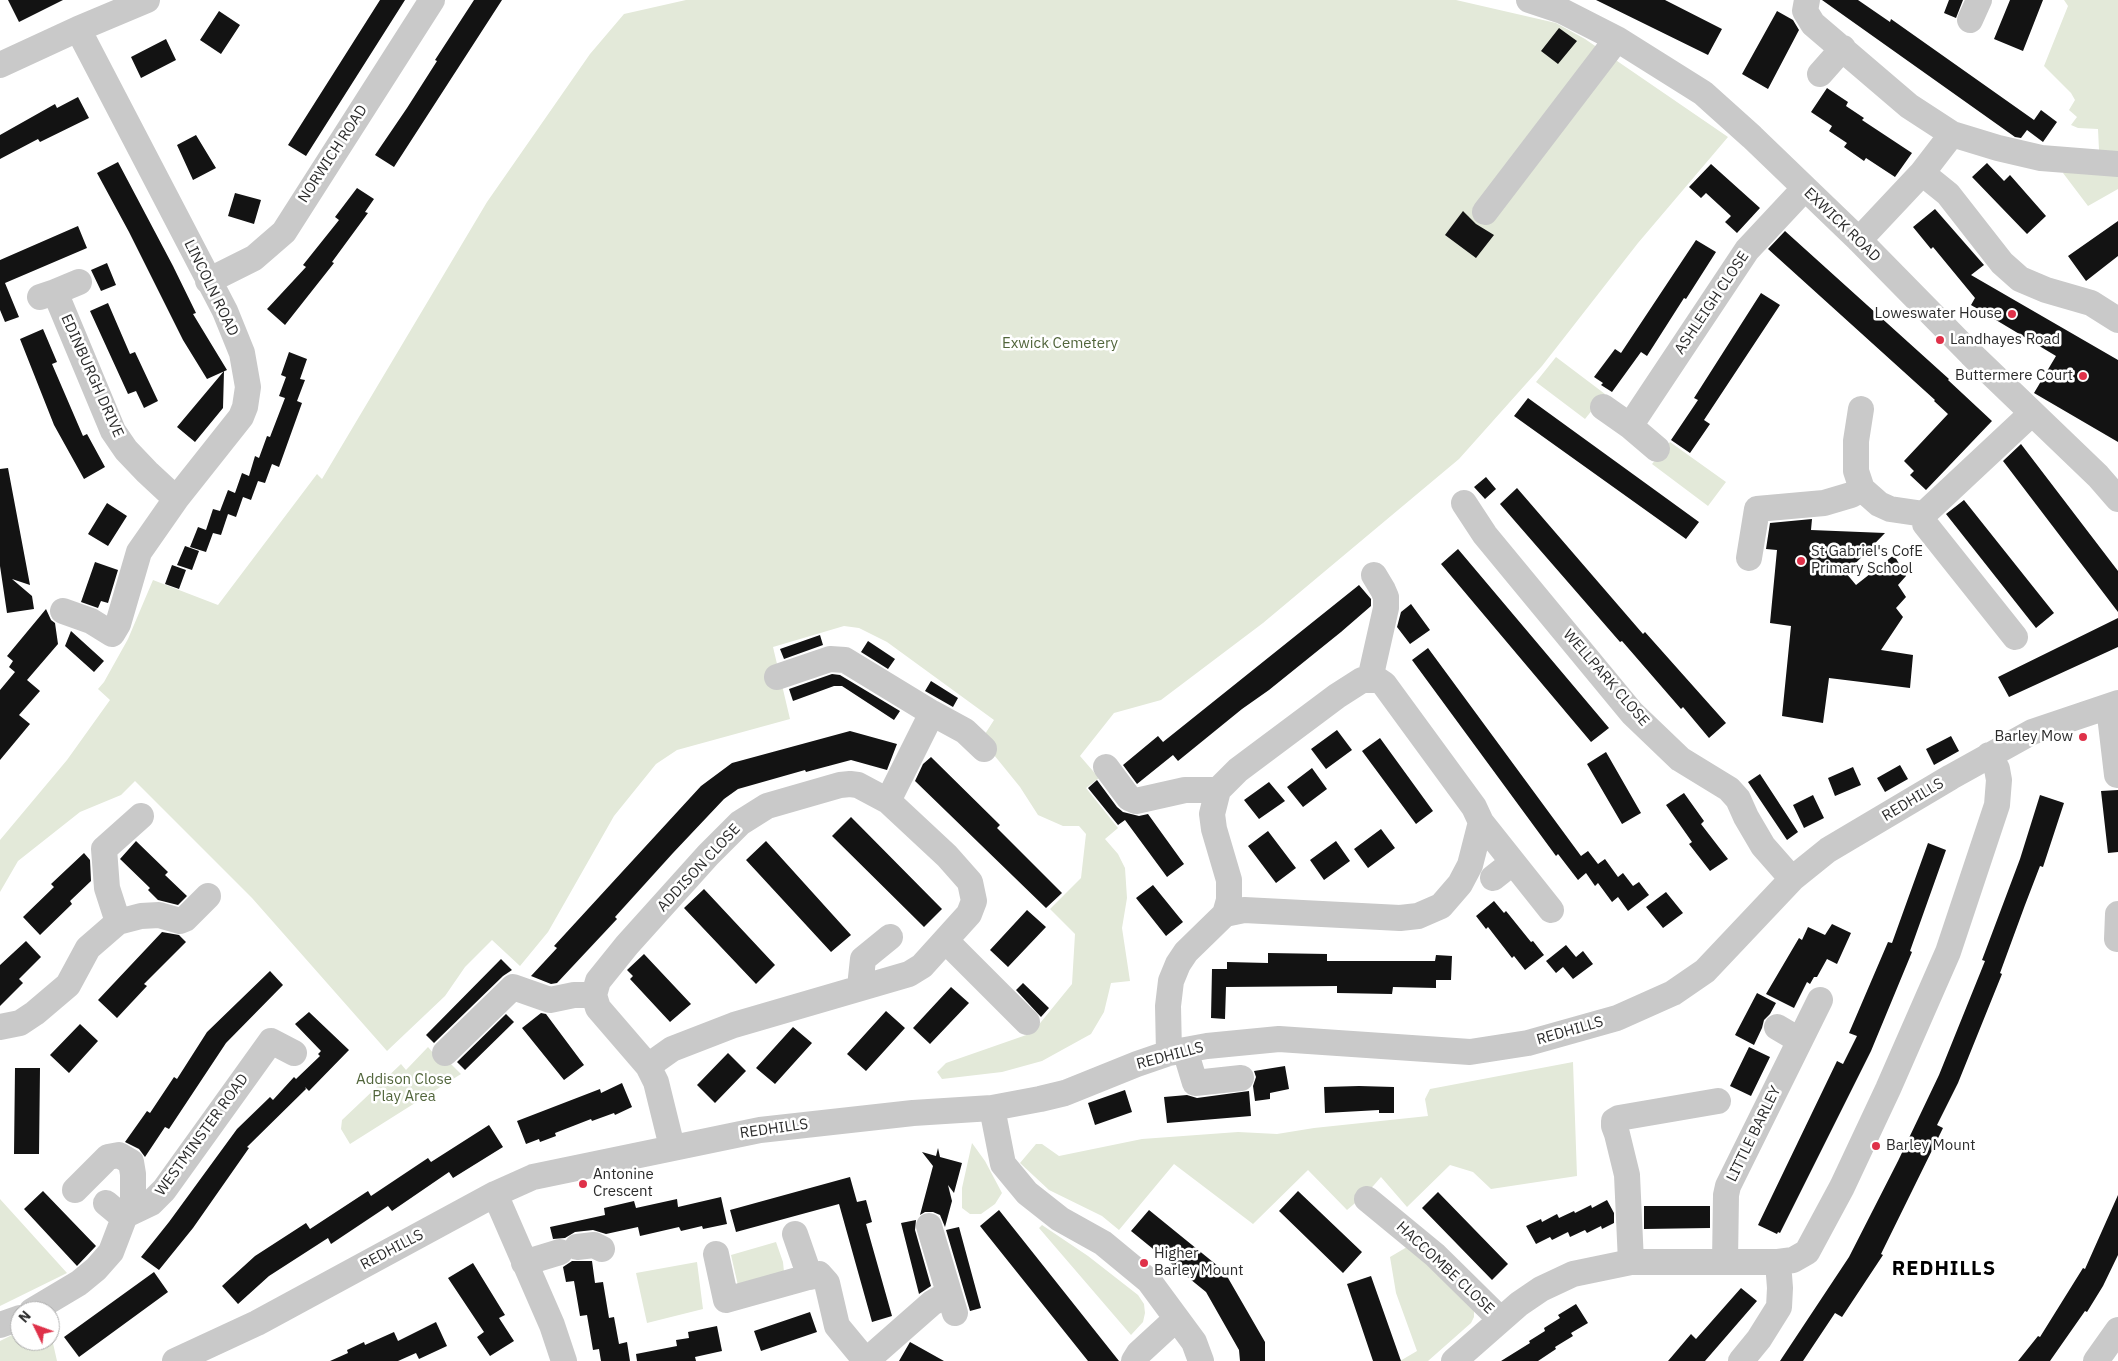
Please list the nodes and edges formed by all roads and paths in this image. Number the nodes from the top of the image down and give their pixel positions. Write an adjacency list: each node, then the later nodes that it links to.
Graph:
1 (147, 0): 6 (street)
2 (432, 0): 17 (street, NORWICH ROAD)
3 (1529, 0): 4 (street, EXWICK ROAD)
4 (1573, 8): 7 (street, EXWICK ROAD)
5 (1810, 12): 8 (street)
6 (78, 29): 9 (street); 17 (street, LINCOLN ROAD)
7 (1617, 39): 14 (street, EXWICK ROAD); 15 (street)
8 (1843, 48): 10 (street); 11 (street)
9 (0, 65)
10 (1820, 74)
11 (1952, 134): 12 (street); 13 (street)
12 (2118, 164)
13 (1922, 173): 16 (street); 19 (street)
14 (1804, 189): 16 (street, EXWICK ROAD); 23 (street, ASHLEIGH CLOSE)
15 (1485, 212)
16 (1859, 240): 22 (street, EXWICK ROAD)
17 (208, 281): 26 (street, LINCOLN ROAD)
18 (79, 282): 26 (street, EDINBURGH DRIVE)
19 (2118, 320)
20 (1603, 407): 23 (street)
21 (1861, 409): 25 (street)
22 (2032, 413): 27 (street, EXWICK ROAD); 29 (street)
23 (1630, 426): 24 (street)
24 (1656, 449)
25 (1862, 489): 29 (street); 30 (street)
26 (176, 499): 32 (street, LINCOLN ROAD)
27 (2118, 499)
28 (1464, 503): 46 (street, WELLPARK CLOSE)
29 (1924, 514): 33 (street)
30 (1748, 558)
31 (1374, 575): 35 (street)
32 (63, 611)
33 (2015, 637)
34 (776, 677): 37 (street)
35 (1370, 679): 42 (street); 45 (street)
36 (2113, 705): 39 (street, REDHILLS); 41 (street)
37 (932, 713): 38 (street); 43 (street)
38 (984, 749)
39 (1989, 755): 46 (street, REDHILLS); 80 (street)
40 (1106, 767): 42 (street)
41 (2118, 775)
42 (1218, 790): 49 (street)
43 (888, 801): 54 (street, ADDISON CLOSE); 56 (street, ADDISON CLOSE)
44 (141, 816): 51 (street)
45 (1481, 822): 48 (street); 49 (street)
46 (1792, 879): 63 (street, REDHILLS)
47 (208, 896): 51 (street)
48 (1551, 910)
49 (1225, 914): 63 (street)
50 (2118, 914): 53 (street)
51 (118, 922): 59 (street)
52 (890, 936): 55 (street)
53 (2118, 939)
54 (946, 942): 55 (street, ADDISON CLOSE); 58 (street)
55 (860, 987): 65 (street, ADDISON CLOSE)
56 (594, 995): 64 (street); 65 (street)
57 (1820, 1000): 61 (street, LITTLE BARLEY)
58 (1027, 1022)
59 (0, 1027)
60 (1777, 1028): 61 (street)
61 (1799, 1040): 79 (street, LITTLE BARLEY)
62 (294, 1052): 73 (street, WESTMINSTER ROAD)
63 (1177, 1052): 66 (street); 68 (street, REDHILLS)
64 (445, 1054)
65 (648, 1066): 69 (street)
66 (1241, 1078)
67 (1718, 1101): 78 (street)
68 (992, 1108): 69 (street, REDHILLS); 85 (street)
69 (672, 1147): 71 (street, REDHILLS)
70 (76, 1190): 73 (street)
71 (496, 1194): 81 (street); 88 (street, REDHILLS)
72 (1367, 1198): 84 (street, HACCOMBE CLOSE)
73 (121, 1211): 83 (street)
74 (929, 1226): 89 (street)
75 (795, 1234): 82 (street)
76 (580, 1250): 81 (street)
77 (716, 1254): 82 (street)
78 (1631, 1262): 79 (street); 84 (street)
79 (1725, 1262): 80 (street)
80 (1778, 1262): 93 (street)
81 (524, 1263): 87 (street)
82 (810, 1277): 89 (street)
83 (49, 1301)
84 (1500, 1319): 92 (street)
85 (1176, 1320): 90 (street); 91 (street)
86 (2118, 1330): 94 (street)
87 (562, 1360)
88 (175, 1361)
89 (866, 1361)
90 (1134, 1361)
91 (1201, 1361)
92 (1454, 1361)
93 (1741, 1361)
94 (2096, 1361)

